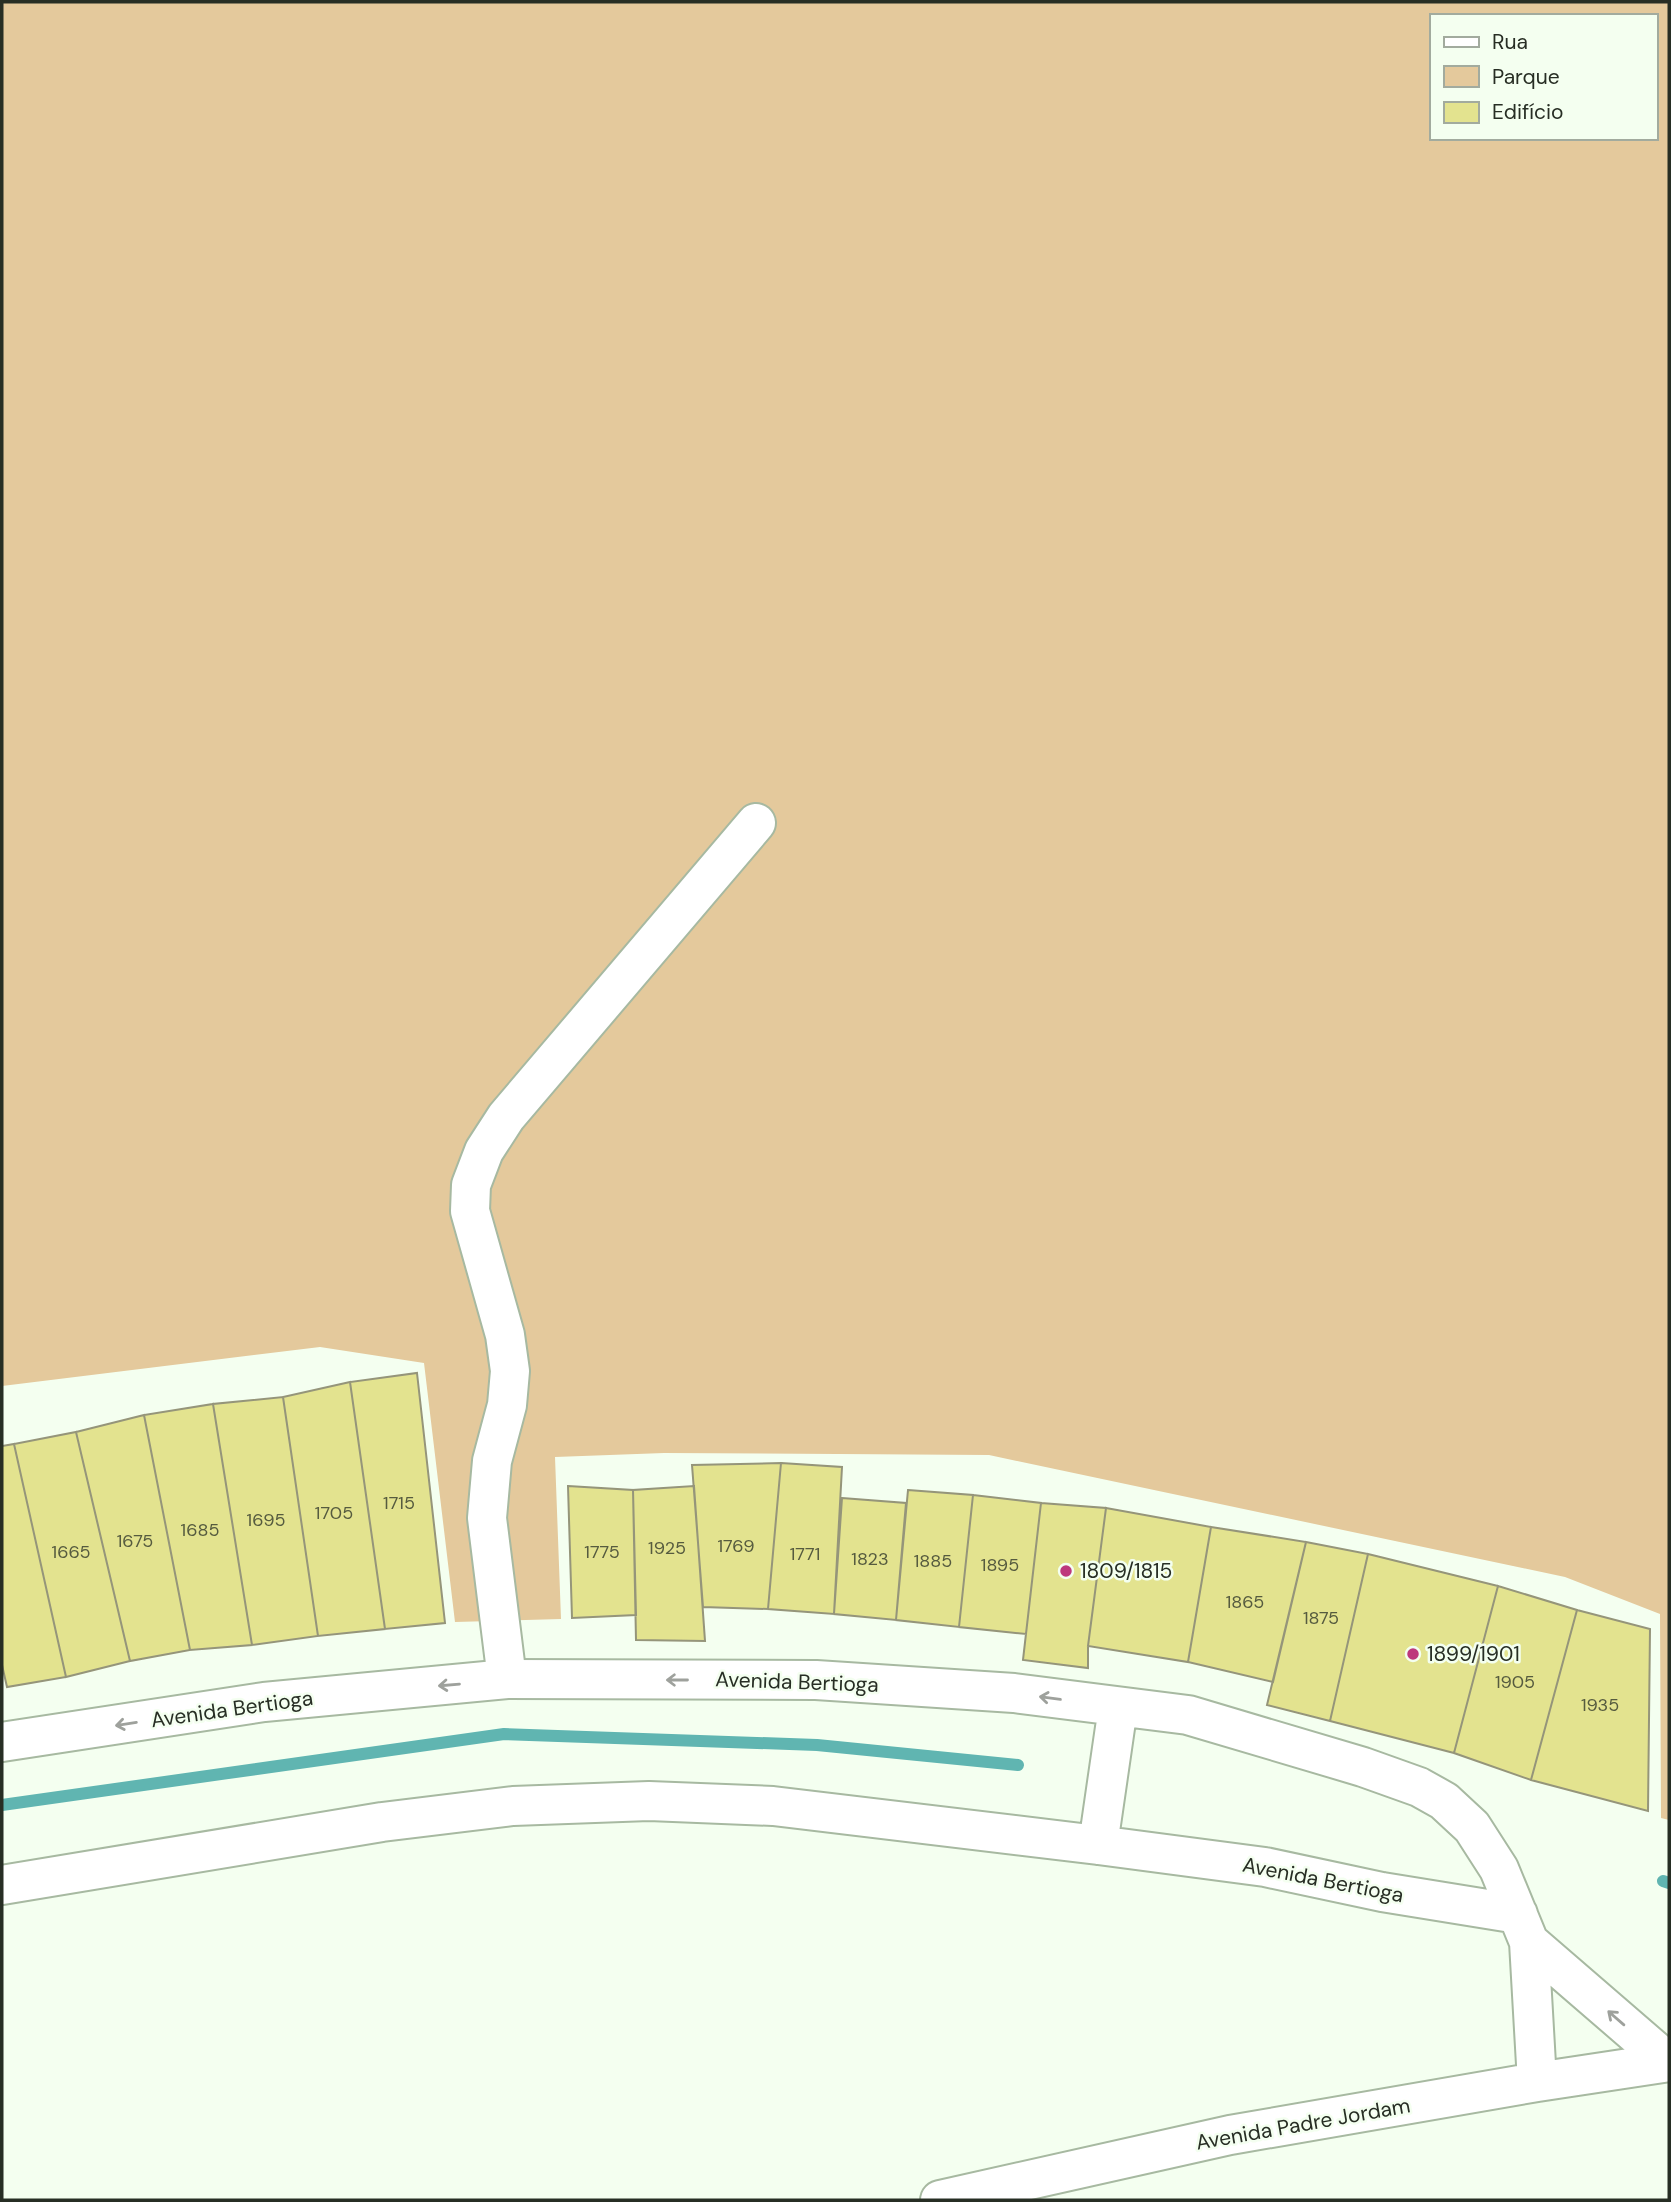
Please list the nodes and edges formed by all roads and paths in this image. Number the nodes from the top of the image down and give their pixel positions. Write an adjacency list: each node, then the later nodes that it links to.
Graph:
1 (756, 823): 2 (street)
2 (507, 1679): 3 (street, Avenida Bertioga, one-way to 2); 4 (street, Avenida Bertioga, one-way to 4)
3 (1118, 1707): 5 (street); 7 (street, Avenida Bertioga)
4 (2, 1742)
5 (1098, 1845): 6 (street, Avenida Bertioga); 7 (street, Avenida Bertioga)
6 (2, 1885)
7 (1523, 1928): 8 (street, one-way to 7); 9 (street, Avenida Bertioga)
8 (1669, 2062): 9 (street, Avenida Padre Jordam)
9 (1537, 2082): 10 (street, Avenida Padre Jordam)
10 (940, 2200)

